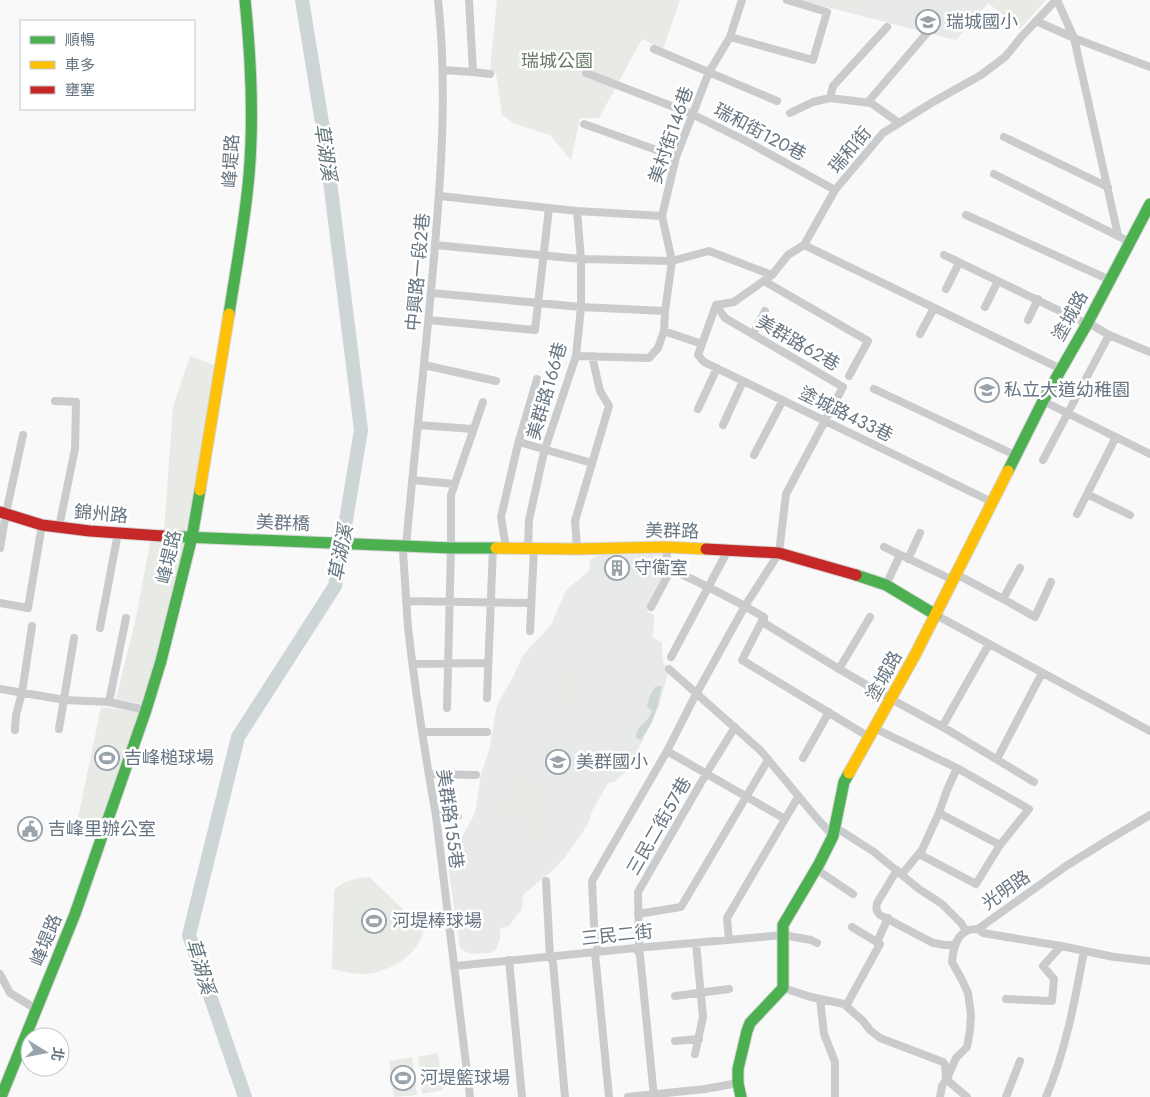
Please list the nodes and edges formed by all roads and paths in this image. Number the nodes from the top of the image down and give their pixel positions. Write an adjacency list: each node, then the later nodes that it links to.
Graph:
1 (245, 0): 109 (street, 峰堤路)
2 (438, 0): 14 (street, 中興路一段2巷)
3 (469, 0): 15 (street)
4 (742, 0): 10 (street, 美村街146巷)
5 (788, 0): 10 (street)
6 (1056, 0): 7 (street, 瑞和街); 11 (street)
7 (1036, 21): 11 (street); 24 (street, 瑞和街)
8 (887, 27): 19 (street)
9 (928, 33): 21 (street)
10 (730, 37): 16 (street, 美村街146巷)
11 (1074, 38): 13 (street); 29 (street)
12 (654, 49): 16 (street)
13 (1150, 68)
14 (443, 70): 15 (street); 31 (street, 中興路一段2巷)
15 (473, 72): 18 (street)
16 (709, 72): 20 (street); 22 (street, 美村街146巷)
17 (586, 73): 22 (street, 瑞和街120巷)
18 (490, 74)
19 (830, 98): 21 (street); 23 (street)
20 (777, 100)
21 (868, 102): 24 (street)
22 (692, 114): 27 (street, 美村街146巷); 30 (street, 瑞和街120巷)
23 (790, 114)
24 (899, 123): 30 (street, 瑞和街)
25 (584, 124): 27 (street)
26 (1004, 137): 29 (street)
27 (676, 157): 36 (street, 美村街146巷)
28 (994, 174): 37 (street)
29 (1108, 187): 37 (street)
30 (835, 190): 40 (street, 瑞和街)
31 (440, 196): 33 (street); 39 (street, 中興路一段2巷)
32 (1150, 204): 38 (street, 塗城路)
33 (549, 208): 34 (street); 42 (street)
34 (577, 212): 36 (street); 43 (street, 美群路166巷)
35 (966, 215): 47 (street, 塗城路)
36 (662, 216): 44 (street, 美村街146巷)
37 (1118, 235): 38 (street)
38 (1130, 242): 47 (street, 塗城路)
39 (435, 245): 42 (street); 51 (street, 中興路一段2巷)
40 (804, 245): 46 (street, 瑞和街); 57 (street)
41 (944, 254): 45 (street)
42 (544, 256): 43 (street); 53 (street)
43 (581, 259): 44 (street); 55 (street, 美群路166巷)
44 (672, 261): 46 (street); 58 (street, 美村街146巷)
45 (959, 263): 49 (street); 50 (street)
46 (772, 276): 48 (street, 瑞和街)
47 (1110, 280): 62 (street, 塗城路)
48 (764, 281): 54 (street, 瑞和街); 74 (street)
49 (998, 281): 52 (street); 56 (street)
50 (946, 290)
51 (432, 293): 53 (street); 60 (street, 中興路一段2巷)
52 (1038, 299): 61 (street); 62 (street)
53 (538, 304): 55 (street); 60 (street)
54 (716, 306): 64 (street, 美群路62巷); 67 (street)
55 (582, 307): 58 (street); 69 (street, 美群路166巷)
56 (985, 307)
57 (934, 308): 65 (street); 73 (street)
58 (665, 311): 63 (street, 美村街146巷)
59 (765, 311): 64 (street)
60 (429, 320): 71 (street, 中興路一段2巷)
61 (1028, 320)
62 (1087, 323): 66 (street); 73 (street, 塗城路)
63 (664, 331): 67 (street); 70 (street, 美村街146巷)
64 (753, 334): 85 (street, 美群路62巷)
65 (920, 334)
66 (1109, 335): 68 (street); 84 (street)
67 (702, 344): 72 (street, 塗城路433巷)
68 (1149, 351)
69 (576, 356): 70 (street, 美村街146巷); 92 (street, 美群路166巷)
70 (592, 356): 97 (street)
71 (424, 365): 76 (street); 86 (street, 中興路一段2巷)
72 (717, 368): 77 (street, 塗城路433巷); 83 (street)
73 (1061, 369): 81 (street, 塗城路)
74 (849, 376)
75 (538, 379): 91 (street)
76 (496, 381)
77 (743, 381): 79 (street, 塗城路433巷); 87 (street)
78 (874, 389): 95 (street)
79 (783, 400): 85 (street, 塗城路433巷); 94 (street)
80 (55, 401): 106 (street)
81 (1043, 401): 84 (street); 95 (street, 塗城路)
82 (483, 402): 88 (street)
83 (698, 409)
84 (1068, 413): 90 (street); 96 (street)
85 (824, 421): 101 (street, 塗城路433巷); 121 (street, 美群路62巷)
86 (418, 425): 88 (street); 98 (street, 中興路一段2巷)
87 (723, 425)
88 (473, 429): 99 (street)
89 (23, 435): 102 (street)
90 (1116, 437): 93 (street); 100 (street)
91 (519, 442): 92 (street); 117 (street)
92 (545, 449): 97 (street); 118 (street, 美群路166巷)
93 (1150, 454)
94 (754, 455)
95 (1016, 455): 101 (street, 塗城路)
96 (1043, 460)
97 (592, 462): 119 (street)
98 (412, 480): 99 (street); 111 (street, 中興路一段2巷)
99 (455, 484): 116 (street)
100 (1087, 494): 103 (street); 104 (street)
101 (992, 502): 126 (street, 塗城路)
102 (3, 512): 105 (street, 錦州路); 115 (street)
103 (1077, 514)
104 (1130, 515)
105 (42, 525): 106 (street, 錦州路); 135 (street)
106 (59, 527): 107 (street, 錦州路)
107 (118, 533): 109 (street, 錦州路); 143 (street)
108 (920, 533): 123 (street)
109 (197, 538): 110 (street, 美群橋); 162 (street, 峰堤路)
110 (394, 545): 111 (street, 美群路)
111 (406, 546): 116 (street, 美群路); 131 (street, 美群路155巷)
112 (493, 547): 116 (street, 美群路); 117 (street, 美群路); 133 (street)
113 (666, 547): 119 (street, 美群路); 120 (street, 美群路); 124 (street)
114 (884, 547): 122 (street)
115 (0, 548)
116 (452, 548): 132 (street)
117 (506, 548): 118 (street, 美群路)
118 (531, 548): 119 (street, 美群路); 134 (street, 美群路166巷)
119 (577, 548)
120 (728, 550): 121 (street, 美群路); 129 (street)
121 (779, 553): 128 (street, 美群路); 136 (street)
122 (900, 555): 123 (street); 128 (street)
123 (908, 559): 126 (street)
124 (668, 568): 129 (street); 137 (street)
125 (1020, 568): 130 (street)
126 (954, 577): 130 (street); 138 (street, 塗城路)
127 (1052, 582): 130 (street)
128 (886, 585): 138 (street, 美群路)
129 (708, 587): 136 (street); 147 (street)
130 (1003, 599)
131 (406, 601): 132 (street); 150 (street, 美群路155巷)
132 (450, 602): 133 (street); 148 (street)
133 (490, 602): 134 (street); 149 (street)
134 (531, 603): 144 (street, 美群路166巷)
135 (0, 604)
136 (745, 606): 141 (street); 156 (street)
137 (651, 607)
138 (936, 615): 146 (street); 158 (street, 塗城路)
139 (870, 616): 152 (street)
140 (126, 618): 160 (street)
141 (764, 618): 152 (street); 163 (street)
142 (32, 626): 155 (street)
143 (100, 628)
144 (530, 631)
145 (74, 638): 159 (street)
146 (989, 644): 153 (street); 165 (street)
147 (671, 657)
148 (448, 663): 149 (street); 150 (street); 161 (street)
149 (488, 663): 157 (street)
150 (413, 664): 169 (street, 美群路155巷)
151 (669, 669): 156 (street)
152 (839, 669): 158 (street)
153 (1042, 673): 168 (street); 174 (street)
154 (0, 689): 155 (street)
155 (22, 693): 159 (street); 167 (street)
156 (697, 694): 164 (street); 172 (street)
157 (487, 698)
158 (891, 699): 165 (street); 171 (street, 塗城路)
159 (65, 700): 160 (street); 166 (street)
160 (109, 702): 162 (street)
161 (447, 708)
162 (146, 710): 222 (street, 峰堤路)
163 (829, 712): 171 (street); 173 (street)
164 (735, 727): 175 (street); 178 (street, 三民二街57巷)
165 (942, 727): 174 (street)
166 (59, 729)
167 (15, 730)
168 (1150, 731)
169 (423, 732): 170 (street); 177 (street, 美群路155巷)
170 (487, 732)
171 (872, 732): 176 (street); 188 (street, 塗城路)
172 (667, 751): 178 (street); 209 (street)
173 (803, 758)
174 (997, 759): 180 (street)
175 (768, 760): 181 (street); 182 (street)
176 (957, 768): 183 (street); 189 (street)
177 (429, 774): 179 (street); 185 (street, 美群路155巷)
178 (706, 774): 182 (street); 195 (street, 三民二街57巷)
179 (476, 775)
180 (1034, 782)
181 (798, 797): 187 (street); 188 (street)
182 (746, 798): 187 (street); 195 (street)
183 (939, 813): 189 (street); 190 (street)
184 (1150, 815): 198 (street, 光明路)
185 (436, 816): 186 (street); 213 (street, 美群路155巷)
186 (458, 816)
187 (785, 819): 201 (street)
188 (834, 831): 191 (street, 塗城路); 192 (street)
189 (1000, 846): 190 (street)
190 (919, 854): 192 (street)
191 (816, 869): 194 (street); 200 (street, 塗城路)
192 (899, 872): 196 (street); 199 (street)
193 (546, 881): 210 (street)
194 (853, 894)
195 (638, 914): 207 (street, 三民二街57巷)
196 (888, 918): 203 (street); 205 (street)
197 (852, 927): 203 (street)
198 (978, 929): 199 (street); 206 (street, 光明路)
199 (966, 931): 205 (street)
200 (782, 935): 201 (street, 三民二街); 202 (street, 三民二街); 215 (street, 塗城路)
201 (728, 940): 204 (street, 三民二街)
202 (815, 940)
203 (877, 942): 221 (street)
204 (696, 943): 207 (street, 三民二街); 217 (street)
205 (955, 945): 227 (street)
206 (1061, 946): 208 (street, 光明路); 220 (street)
207 (638, 948): 209 (street, 三民二街); 229 (street, 三民二街57巷)
208 (1084, 951): 212 (street, 光明路); 241 (street)
209 (596, 953): 210 (street, 三民二街); 234 (street)
210 (550, 957): 211 (street, 三民二街); 233 (street)
211 (509, 960): 213 (street, 三民二街); 232 (street)
212 (1150, 961)
213 (455, 966): 231 (street, 美群路155巷)
214 (0, 974): 222 (street)
215 (783, 988): 219 (street); 228 (street)
216 (729, 989): 217 (street)
217 (701, 992): 218 (street); 223 (street)
218 (675, 996)
219 (820, 999): 221 (street); 237 (street)
220 (1006, 999)
221 (846, 1006): 227 (street)
222 (36, 1009): 230 (street, 峰堤路)
223 (698, 1039): 224 (street); 225 (street)
224 (675, 1041)
225 (695, 1054)
226 (1020, 1061): 240 (street)
227 (947, 1079): 238 (street); 239 (street)
228 (738, 1083): 229 (street); 236 (street)
229 (653, 1096): 235 (street)
230 (1, 1097)
231 (470, 1097)
232 (522, 1097)
233 (565, 1097)
234 (609, 1097)
235 (628, 1097)
236 (741, 1097)
237 (835, 1097)
238 (940, 1097)
239 (967, 1097)
240 (1006, 1097)
241 (1046, 1097)

